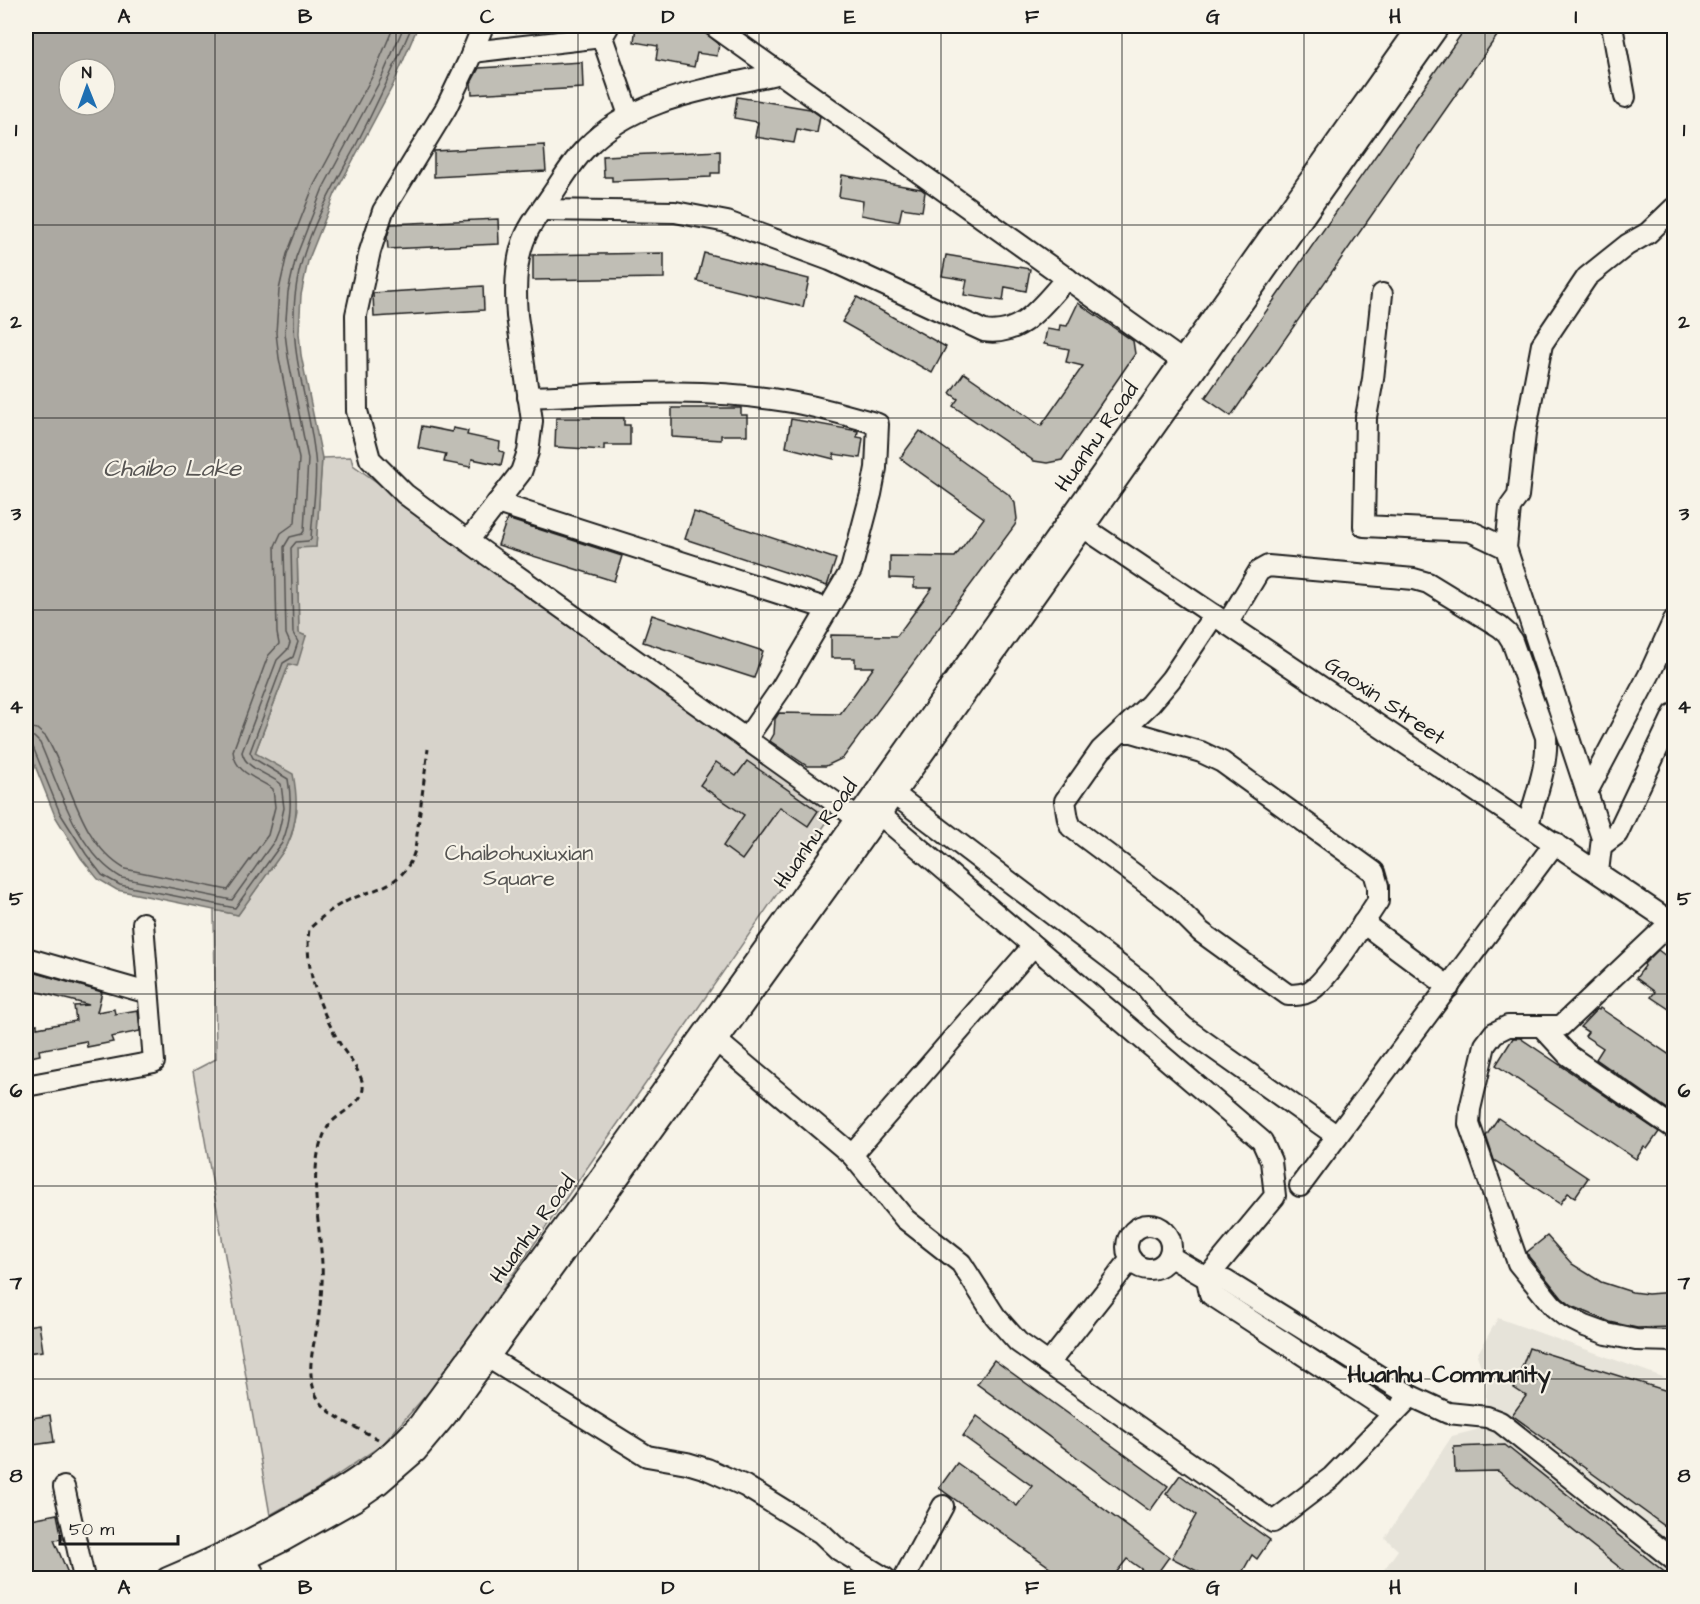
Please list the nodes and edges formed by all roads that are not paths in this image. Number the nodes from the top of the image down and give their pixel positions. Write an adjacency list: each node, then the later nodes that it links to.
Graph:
1 (483, 26): 7 (street)
2 (714, 26): 8 (street)
3 (1419, 26): 15 (street, Huanhu Road)
4 (1439, 26): 18 (street, Huanhu Road)
5 (1612, 26): 9 (street)
6 (605, 31): 7 (street); 10 (street)
7 (472, 52): 19 (street)
8 (780, 73): 10 (street); 13 (street)
9 (1625, 97)
10 (629, 115): 12 (street)
11 (1674, 208): 20 (street)
12 (542, 210): 13 (street); 16 (street)
13 (1067, 278): 15 (street)
14 (1382, 294): 20 (street)
15 (1181, 360): 18 (street, Huanhu Road)
16 (528, 397): 17 (street); 21 (street)
17 (497, 503): 19 (street); 21 (street)
18 (1076, 523): 22 (street, Gaoxin Street); 28 (street, Huanhu Road); 29 (street, Huanhu Road)
19 (468, 541): 26 (street)
20 (1506, 548): 27 (street)
21 (828, 609): 26 (street)
22 (1221, 619): 25 (street); 30 (street, Gaoxin Street); 30 (street)
23 (1674, 620): 27 (street)
24 (1674, 714): 32 (street)
25 (1122, 732): 35 (street); 35 (street)
26 (746, 739): 29 (street)
27 (1587, 792): 32 (street)
28 (894, 794): 29 (street, Huanhu Road); 45 (street)
29 (868, 812): 37 (street); 42 (street, Huanhu Road); 61 (street, Huanhu Road)
30 (1528, 825): 31 (street, Gaoxin Street)
31 (1556, 843): 33 (street, Gaoxin Street); 39 (street)
32 (1602, 845): 33 (street)
33 (1598, 872): 36 (street, Gaoxin Street)
34 (143, 922): 40 (street)
35 (1363, 923): 39 (street)
36 (1673, 923): 41 (street)
37 (1033, 946): 46 (street); 50 (street)
38 (26, 958): 40 (street)
39 (1449, 987): 45 (street)
40 (148, 993): 43 (street)
41 (1542, 1027): 44 (street); 51 (street)
42 (718, 1042): 46 (street); 52 (street, Huanhu Road)
43 (26, 1086)
44 (1674, 1128)
45 (1337, 1136): 47 (street)
46 (852, 1155): 53 (street)
47 (1300, 1186)
48 (1169, 1256): 49 (street); 49 (street); 50 (street)
49 (1131, 1259): 53 (street)
50 (1207, 1278): 54 (street); 55 (street)
51 (1674, 1341)
52 (489, 1358): 58 (street, Huanhu Road); 64 (street)
53 (1049, 1363): 55 (street)
54 (1411, 1396): 55 (street); 59 (street)
55 (1394, 1414)
56 (64, 1487): 60 (street)
57 (943, 1506): 65 (street)
58 (246, 1560): 62 (street, Huanhu Road); 63 (street)
59 (1674, 1560)
60 (84, 1578)
61 (168, 1578)
62 (208, 1578)
63 (256, 1578)
64 (885, 1578)
65 (904, 1578)

